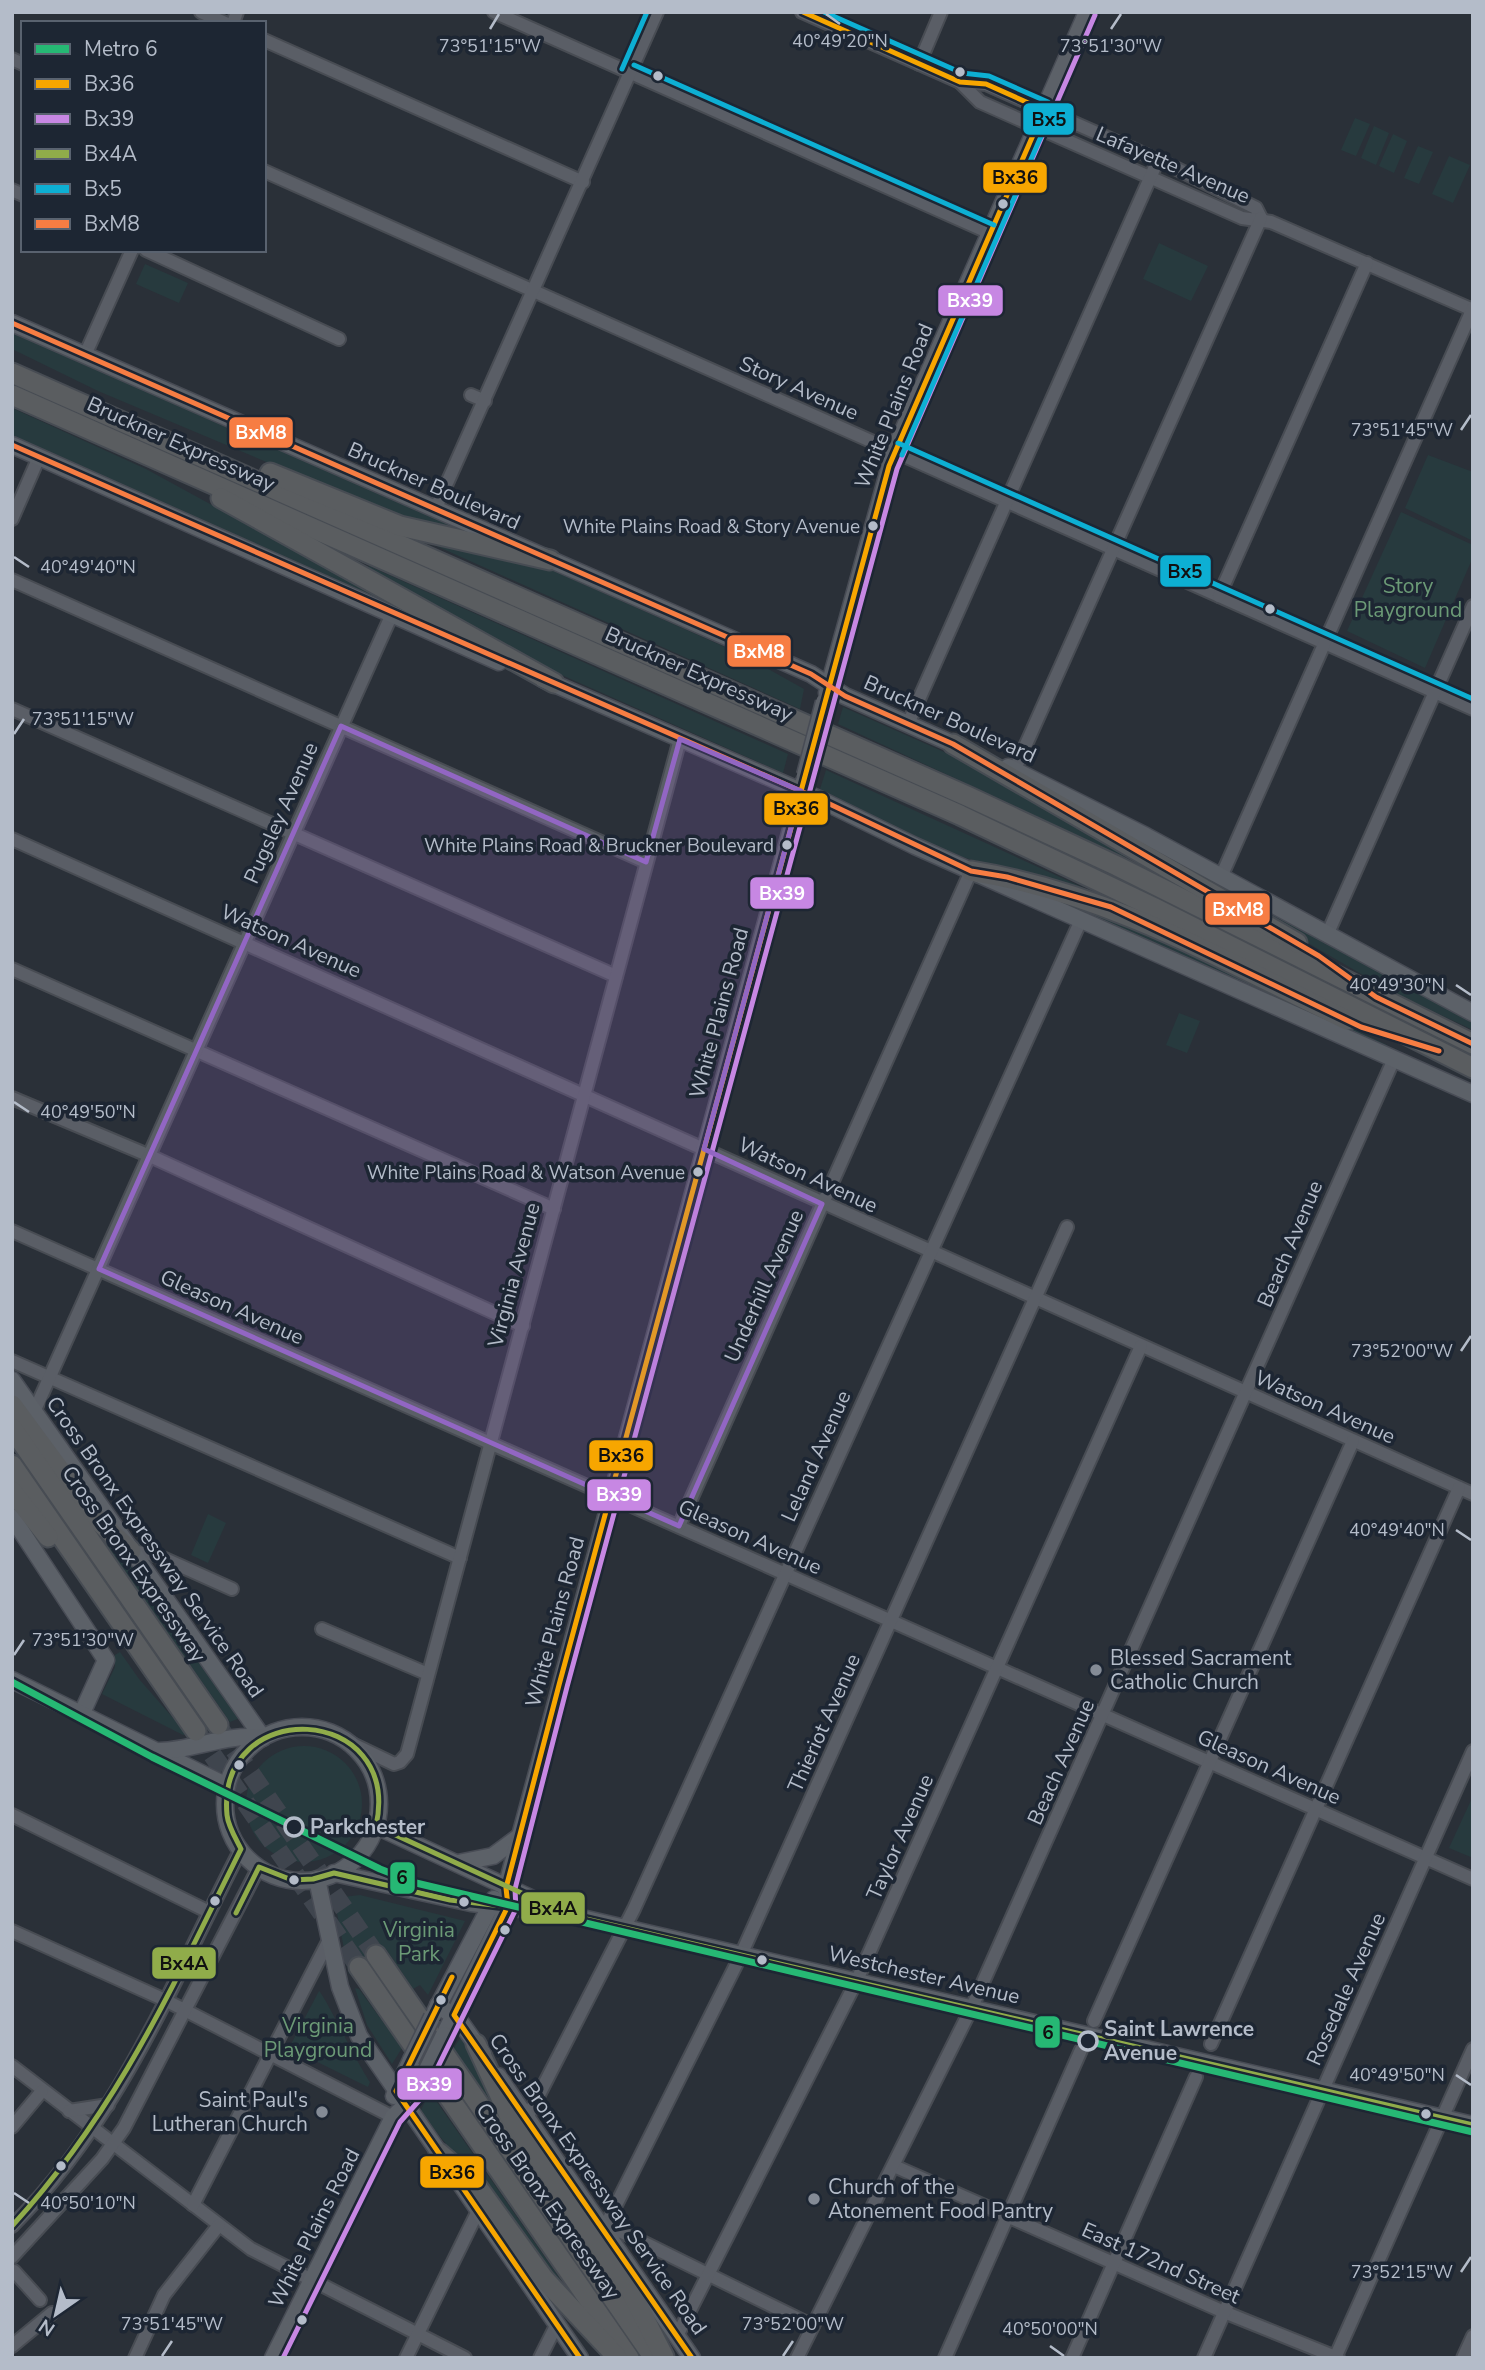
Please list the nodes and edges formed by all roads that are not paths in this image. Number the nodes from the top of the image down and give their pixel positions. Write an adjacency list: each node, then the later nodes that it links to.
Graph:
1 (201, 12): 7 (street)
2 (494, 12): 10 (street)
3 (657, 12): 10 (street)
4 (802, 12): 9 (street, Lafayette Avenue)
5 (941, 12): 9 (street)
6 (1087, 12): 12 (main road, White Plains Road)
7 (221, 21)
8 (266, 41): 17 (street)
9 (919, 64): 11 (street, Lafayette Avenue)
10 (631, 73): 17 (street); 19 (street)
11 (960, 82): 12 (street, Lafayette Avenue); 13 (street, Lafayette Avenue)
12 (1044, 110): 13 (main road, White Plains Road); 14 (street, Lafayette Avenue)
13 (1037, 127): 16 (street, Lafayette Avenue); 19 (main road, White Plains Road)
14 (1158, 160): 16 (street); 18 (street, Lafayette Avenue)
15 (266, 172): 23 (street, Story Avenue)
16 (1151, 177): 18 (street, Lafayette Avenue); 39 (street)
17 (583, 182): 23 (street)
18 (1261, 218): 22 (street, Lafayette Avenue); 42 (street)
19 (990, 233): 36 (main road, White Plains Road)
20 (131, 252): 27 (street)
21 (150, 252): 26 (street)
22 (1367, 263): 24 (street, Lafayette Avenue); 45 (street)
23 (534, 290): 33 (street); 36 (street, Story Avenue)
24 (1473, 310): 48 (street)
25 (12, 323): 27 (main road, Bruckner Boulevard)
26 (339, 339)
27 (85, 355): 40 (main road, Bruckner Boulevard)
28 (12, 366): 30 (highway)
29 (12, 373): 30 (highway, Bruckner Expressway)
30 (59, 394): 34 (highway, Bruckner Expressway)
31 (12, 395): 38 (highway, Bruckner Expressway)
32 (471, 395): 33 (street)
33 (485, 401): 40 (street)
34 (159, 436): 43 (highway); 70 (highway, Bruckner Expressway)
35 (12, 445): 37 (main road)
36 (894, 451): 39 (street, Story Avenue); 50 (main road, White Plains Road)
37 (39, 457): 41 (street); 47 (main road)
38 (164, 461): 49 (highway); 73 (highway, Bruckner Expressway)
39 (1008, 502): 42 (street, Story Avenue); 54 (street)
40 (435, 510): 43 (main road, Bruckner Boulevard)
41 (12, 519)
42 (1113, 549): 45 (street, Story Avenue); 58 (street)
43 (550, 560): 50 (main road, Bruckner Boulevard)
44 (12, 580): 55 (street)
45 (1219, 596): 48 (street, Story Avenue)
46 (1473, 606): 51 (street)
47 (392, 614): 49 (main road); 55 (street, Pugsley Avenue)
48 (1325, 643): 51 (street, Story Avenue); 64 (street)
49 (554, 683): 56 (main road)
50 (829, 685): 54 (main road, Bruckner Boulevard); 59 (main road, White Plains Road, bridge)
51 (1435, 692): 53 (street, Story Avenue); 66 (street)
52 (12, 709): 60 (street)
53 (1473, 709)
54 (908, 724): 57 (main road, Bruckner Boulevard)
55 (341, 726): 60 (street, Pugsley Avenue); 62 (street)
56 (680, 739): 59 (main road); 62 (street, Virginia Avenue)
57 (953, 744): 58 (main road, Bruckner Boulevard); 70 (highway)
58 (1015, 769): 64 (main road, Bruckner Boulevard)
59 (801, 791): 63 (main road); 80 (main road, White Plains Road)
60 (293, 833): 67 (street, Pugsley Avenue); 69 (street)
61 (12, 839): 67 (street, Watson Avenue)
62 (646, 862): 69 (street, Virginia Avenue)
63 (971, 871): 65 (main road); 73 (highway); 82 (street, Underhill Avenue)
64 (1221, 877): 66 (main road, Bruckner Boulevard)
65 (1081, 920): 75 (main road); 86 (street, Leland Avenue)
66 (1327, 935): 71 (main road, Bruckner Boulevard)
67 (245, 942): 74 (street, Pugsley Avenue); 77 (street, Watson Avenue)
68 (12, 969): 74 (street)
69 (616, 976): 77 (street, Virginia Avenue)
70 (1376, 997): 72 (highway, Bruckner Expressway)
71 (1473, 1013)
72 (1473, 1044)
73 (1428, 1046): 76 (highway, Bruckner Expressway)
74 (196, 1050): 81 (street, Pugsley Avenue); 83 (street)
75 (1394, 1059): 78 (main road); 94 (street, Beach Avenue)
76 (1473, 1068)
77 (584, 1093): 80 (street, Watson Avenue); 83 (street, Virginia Avenue)
78 (1473, 1094)
79 (12, 1098): 81 (street)
80 (704, 1149): 82 (street, Watson Avenue); 104 (main road, White Plains Road)
81 (150, 1156): 87 (street, Pugsley Avenue); 89 (street)
82 (822, 1204): 86 (street, Watson Avenue); 106 (street, Underhill Avenue)
83 (554, 1209): 89 (street, Virginia Avenue)
84 (1067, 1227): 88 (street, Thieriot Avenue)
85 (12, 1231): 87 (street, Gleason Avenue)
86 (929, 1252): 88 (street, Watson Avenue); 109 (street, Leland Avenue)
87 (99, 1269): 92 (street, Pugsley Avenue); 99 (street, Gleason Avenue)
88 (1035, 1299): 90 (street, Watson Avenue); 111 (street, Thieriot Avenue)
89 (523, 1326): 99 (street, Virginia Avenue)
90 (1141, 1346): 94 (street, Watson Avenue); 113 (street, Taylor Avenue)
91 (12, 1361): 92 (street)
92 (51, 1378): 96 (street, Pugsley Avenue); 108 (street)
93 (12, 1380): 96 (main road, Cross Bronx Expressway Service Road)
94 (1247, 1393): 98 (street, Watson Avenue); 118 (street, Beach Avenue)
95 (12, 1405): 107 (highway)
96 (34, 1412): 107 (main road, Cross Bronx Expressway Service Road)
97 (12, 1428): 119 (highway, Cross Bronx Expressway)
98 (1353, 1441): 101 (street, Watson Avenue); 125 (street)
99 (491, 1443): 104 (street, Gleason Avenue); 108 (street, Virginia Avenue)
100 (12, 1465): 115 (highway, Cross Bronx Expressway)
101 (1459, 1488): 103 (street, Watson Avenue); 127 (street)
102 (12, 1491): 115 (highway)
103 (1473, 1494)
104 (611, 1496): 106 (street, Gleason Avenue); 130 (main road, White Plains Road)
105 (12, 1517): 117 (main road)
106 (678, 1526): 109 (street, Gleason Avenue)
107 (131, 1551): 110 (street); 121 (main road, Cross Bronx Expressway Service Road)
108 (460, 1558): 114 (street, Virginia Avenue)
109 (785, 1573): 111 (street, Gleason Avenue); 143 (street, Leland Avenue)
110 (232, 1589)
111 (891, 1620): 113 (street, Gleason Avenue); 147 (street, Thieriot Avenue)
112 (322, 1629): 114 (street)
113 (997, 1668): 118 (street, Gleason Avenue); 149 (street, Taylor Avenue)
114 (428, 1674): 122 (street, Virginia Avenue)
115 (158, 1676): 120 (highway, Cross Bronx Expressway)
116 (12, 1680): 117 (main road)
117 (82, 1713): 123 (main road)
118 (1104, 1715): 125 (street, Gleason Avenue); 151 (street, Beach Avenue)
119 (218, 1725)
120 (196, 1731)
121 (262, 1738): 122 (main road); 123 (main road); 126 (main road)
122 (346, 1741): 129 (main road)
123 (158, 1751): 126 (main road)
124 (1473, 1751): 132 (street, Rosedale Avenue)
125 (1209, 1762): 127 (street, Gleason Avenue); 155 (street)
126 (227, 1786): 131 (main road)
127 (1315, 1809): 132 (street, Gleason Avenue); 157 (street)
128 (12, 1815): 141 (street)
129 (376, 1826): 133 (main road, Westchester Avenue); 135 (main road)
130 (520, 1836): 133 (main road); 138 (main road, White Plains Road)
131 (241, 1849): 134 (main road); 141 (street)
132 (1425, 1858): 137 (street, Gleason Avenue); 163 (street, Rosedale Avenue)
133 (458, 1863): 138 (main road, Westchester Avenue)
134 (259, 1867): 136 (main road); 152 (street)
135 (334, 1873): 136 (main road); 139 (main road, Westchester Avenue)
136 (317, 1879): 145 (main road)
137 (1473, 1879)
138 (506, 1888): 139 (main road, White Plains Road); 140 (main road, White Plains Road); 142 (main road, Westchester Avenue)
139 (489, 1905): 140 (main road, Westchester Avenue); 153 (main road, White Plains Road)
140 (508, 1906): 142 (main road, Westchester Avenue); 154 (main road, White Plains Road)
141 (209, 1912): 150 (street)
142 (569, 1915): 143 (main road, Westchester Avenue)
143 (623, 1927): 147 (main road, Westchester Avenue); 170 (street, Leland Avenue)
144 (12, 1931): 150 (street)
145 (329, 1940): 160 (street); 165 (main road)
146 (376, 1955): 206 (highway, Cross Bronx Expressway)
147 (741, 1955): 149 (main road, Westchester Avenue); 183 (street, Thieriot Avenue)
148 (359, 1967): 205 (highway, Cross Bronx Expressway)
149 (857, 1980): 151 (main road, Westchester Avenue); 186 (street, Taylor Avenue)
150 (165, 2000): 152 (street); 166 (street)
151 (972, 2007): 163 (main road, Westchester Avenue); 177 (street, Beach Avenue)
152 (187, 2011): 160 (street); 175 (street)
153 (435, 2011): 154 (main road, Cross Bronx Expressway Service Road); 165 (main road, White Plains Road, bridge)
154 (454, 2015): 156 (main road, Cross Bronx Expressway Service Road); 167 (main road, White Plains Road, bridge)
155 (1094, 2021)
156 (476, 2044): 170 (main road, Cross Bronx Expressway Service Road); 207 (highway)
157 (1211, 2044)
158 (1473, 2049): 171 (street)
159 (1081, 2050): 180 (street)
160 (269, 2054): 169 (street); 178 (street)
161 (12, 2066): 164 (street)
162 (1196, 2077): 184 (street)
163 (1323, 2089): 171 (main road, Westchester Avenue); 189 (street, Rosedale Avenue)
164 (42, 2091): 168 (street); 173 (street)
165 (396, 2091): 167 (main road); 169 (main road, White Plains Road)
166 (108, 2105): 168 (street); 174 (street)
167 (406, 2105): 169 (main road, White Plains Road); 176 (main road)
168 (69, 2111): 174 (street)
169 (393, 2117): 187 (main road, White Plains Road)
170 (527, 2118): 183 (main road, Cross Bronx Expressway Service Road)
171 (1442, 2118): 172 (main road, Westchester Avenue); 197 (street)
172 (1473, 2125)
173 (12, 2127)
174 (94, 2129): 175 (street); 182 (street)
175 (113, 2144): 178 (street); 185 (street)
176 (439, 2153): 179 (main road); 204 (highway)
177 (894, 2166): 180 (street, East 172nd Street); 192 (street, Beach Avenue)
178 (193, 2205): 181 (street)
179 (478, 2211): 191 (main road); 193 (street)
180 (1008, 2216): 184 (street, East 172nd Street); 210 (street)
181 (219, 2225): 187 (street); 198 (street)
182 (12, 2226)
183 (604, 2229): 186 (street); 194 (main road, Cross Bronx Expressway Service Road)
184 (1114, 2263): 189 (street, East 172nd Street); 211 (street)
185 (13, 2264): 188 (street)
186 (708, 2275): 192 (street); 194 (street, Taylor Avenue)
187 (312, 2280): 193 (street); 199 (main road, White Plains Road)
188 (40, 2300)
189 (1224, 2312): 197 (street, East 172nd Street); 212 (street, Rosedale Avenue)
190 (51, 2313): 196 (street)
191 (557, 2325): 202 (street); 203 (main road)
192 (813, 2326): 209 (street, Beach Avenue)
193 (418, 2333): 200 (street); 201 (street)
194 (677, 2336): 208 (main road, Cross Bronx Expressway Service Road)
195 (1473, 2336): 213 (street)
196 (12, 2346)
197 (1336, 2357)
198 (135, 2358)
199 (272, 2358)
200 (406, 2358)
201 (465, 2358)
202 (540, 2358)
203 (580, 2358)
204 (617, 2358)
205 (629, 2358)
206 (654, 2358)
207 (665, 2358)
208 (692, 2358)
209 (797, 2358)
210 (945, 2358)
211 (1072, 2358)
212 (1203, 2358)
213 (1463, 2358)

